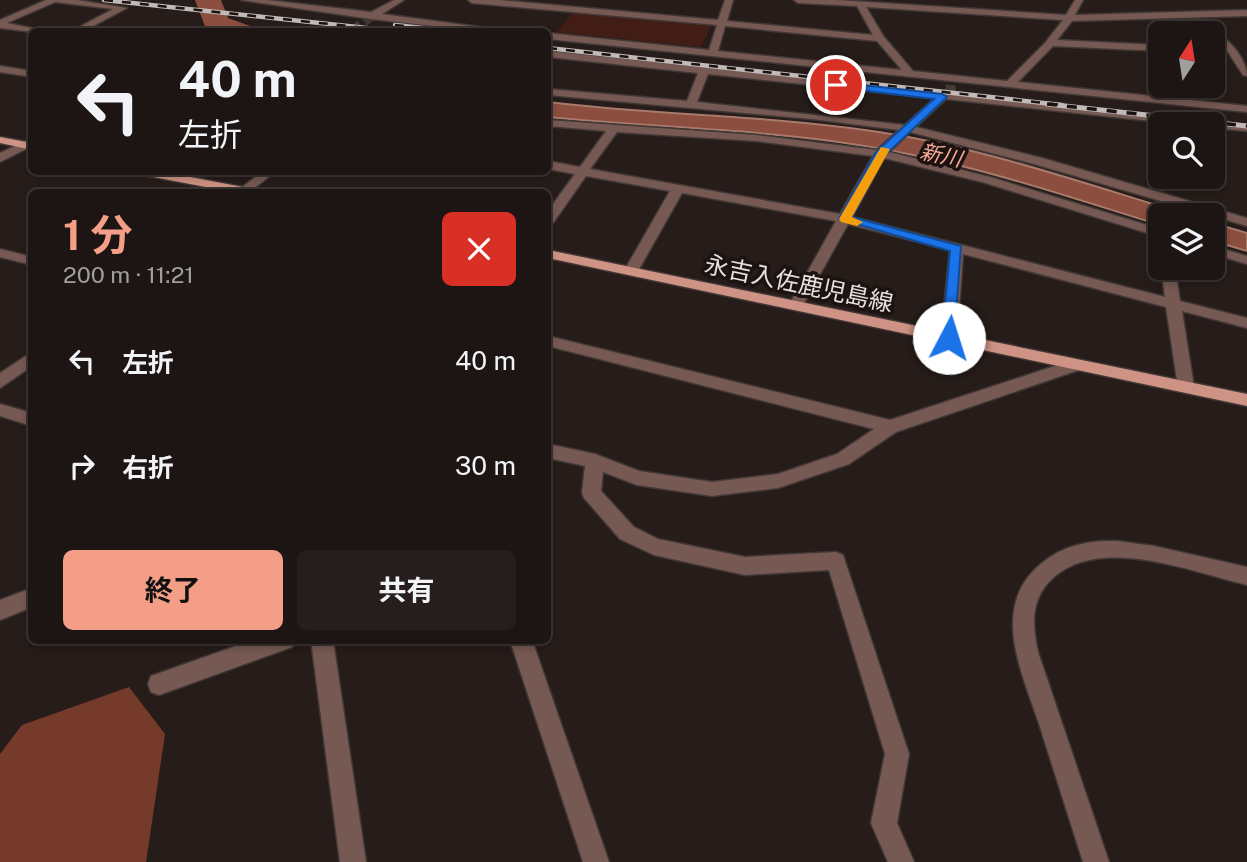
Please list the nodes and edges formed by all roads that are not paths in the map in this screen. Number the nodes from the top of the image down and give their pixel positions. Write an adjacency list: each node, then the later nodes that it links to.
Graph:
1 (54, 0): 19 (street); 21 (street)
2 (246, 0): 14 (street)
3 (400, 0): 14 (street)
4 (472, 0): 20 (street)
5 (573, 0): 20 (street)
6 (729, 0): 18 (street)
7 (798, 0): 11 (street)
8 (1079, 0): 16 (street)
9 (1203, 0): 12 (street)
10 (911, 4): 11 (street); 16 (street)
11 (860, 5): 24 (street)
12 (1226, 13): 13 (street); 15 (street)
13 (1247, 13)
14 (372, 15): 22 (street)
15 (1190, 15): 16 (street); 17 (street)
16 (1071, 18): 25 (street)
17 (1197, 21)
18 (722, 23): 20 (street); 24 (street); 31 (street)
19 (0, 24): 23 (street)
20 (555, 24): 31 (street)
21 (82, 28)
22 (481, 28)
23 (28, 29)
24 (880, 38): 35 (street)
25 (1052, 43): 27 (street); 38 (street)
26 (1225, 45): 29 (street)
27 (1148, 50)
28 (1225, 50): 29 (street)
29 (1231, 50): 30 (street); 37 (street)
30 (1247, 50)
31 (713, 52): 35 (street)
32 (551, 54): 34 (street)
33 (0, 69): 36 (street)
34 (704, 70): 39 (street); 43 (street)
35 (908, 71): 39 (street)
36 (28, 74)
37 (1247, 74)
38 (1010, 84): 39 (street); 42 (street)
39 (949, 88): 45 (street); 48 (street)
40 (551, 92): 43 (street)
41 (1176, 98): 42 (street)
42 (1178, 102): 44 (street)
43 (691, 105): 48 (street)
44 (1247, 109)
45 (1148, 116)
46 (551, 123): 50 (street)
47 (1225, 126): 49 (street)
48 (906, 128): 54 (street); 65 (street)
49 (1247, 128)
50 (613, 129): 54 (street); 57 (street)
51 (0, 140): 52 (main road)
52 (28, 144)
53 (28, 144): 55 (street)
54 (880, 154): 64 (street); 66 (street)
55 (0, 158)
56 (551, 166): 57 (street)
57 (584, 172): 62 (street); 63 (street)
58 (163, 175): 60 (main road)
59 (265, 175): 61 (street)
60 (230, 189)
61 (249, 189)
62 (677, 190): 64 (street); 73 (street)
63 (551, 216)
64 (845, 219): 67 (street); 75 (street)
65 (1247, 222)
66 (1148, 229)
67 (957, 249): 76 (street); 78 (street)
68 (0, 253): 71 (street)
69 (1225, 254): 72 (street)
70 (551, 255): 73 (main road, 永吉入佐鹿児島線)
71 (28, 260)
72 (1247, 260)
73 (631, 271): 75 (main road, 永吉入佐鹿児島線)
74 (1169, 280): 76 (street)
75 (796, 305): 78 (main road, 永吉入佐鹿児島線)
76 (1172, 305): 77 (street); 83 (street)
77 (1247, 323)
78 (949, 338): 81 (main road, 永吉入佐鹿児島線)
79 (551, 342): 87 (street)
80 (28, 360): 82 (street)
81 (1076, 365): 83 (main road, 永吉入佐鹿児島線); 87 (street)
82 (0, 382)
83 (1186, 387): 84 (main road, 永吉入佐鹿児島線)
84 (1247, 400)
85 (0, 410): 86 (street)
86 (28, 419)
87 (890, 428): 89 (street)
88 (551, 452): 89 (street)
89 (595, 461): 99 (street)
90 (1247, 576): 100 (street)
91 (28, 599): 92 (street)
92 (0, 610)
93 (273, 644): 96 (street)
94 (323, 644): 97 (street)
95 (522, 644): 98 (street)
96 (159, 684)
97 (353, 862)
98 (596, 862)
99 (901, 862)
100 (1096, 862)

